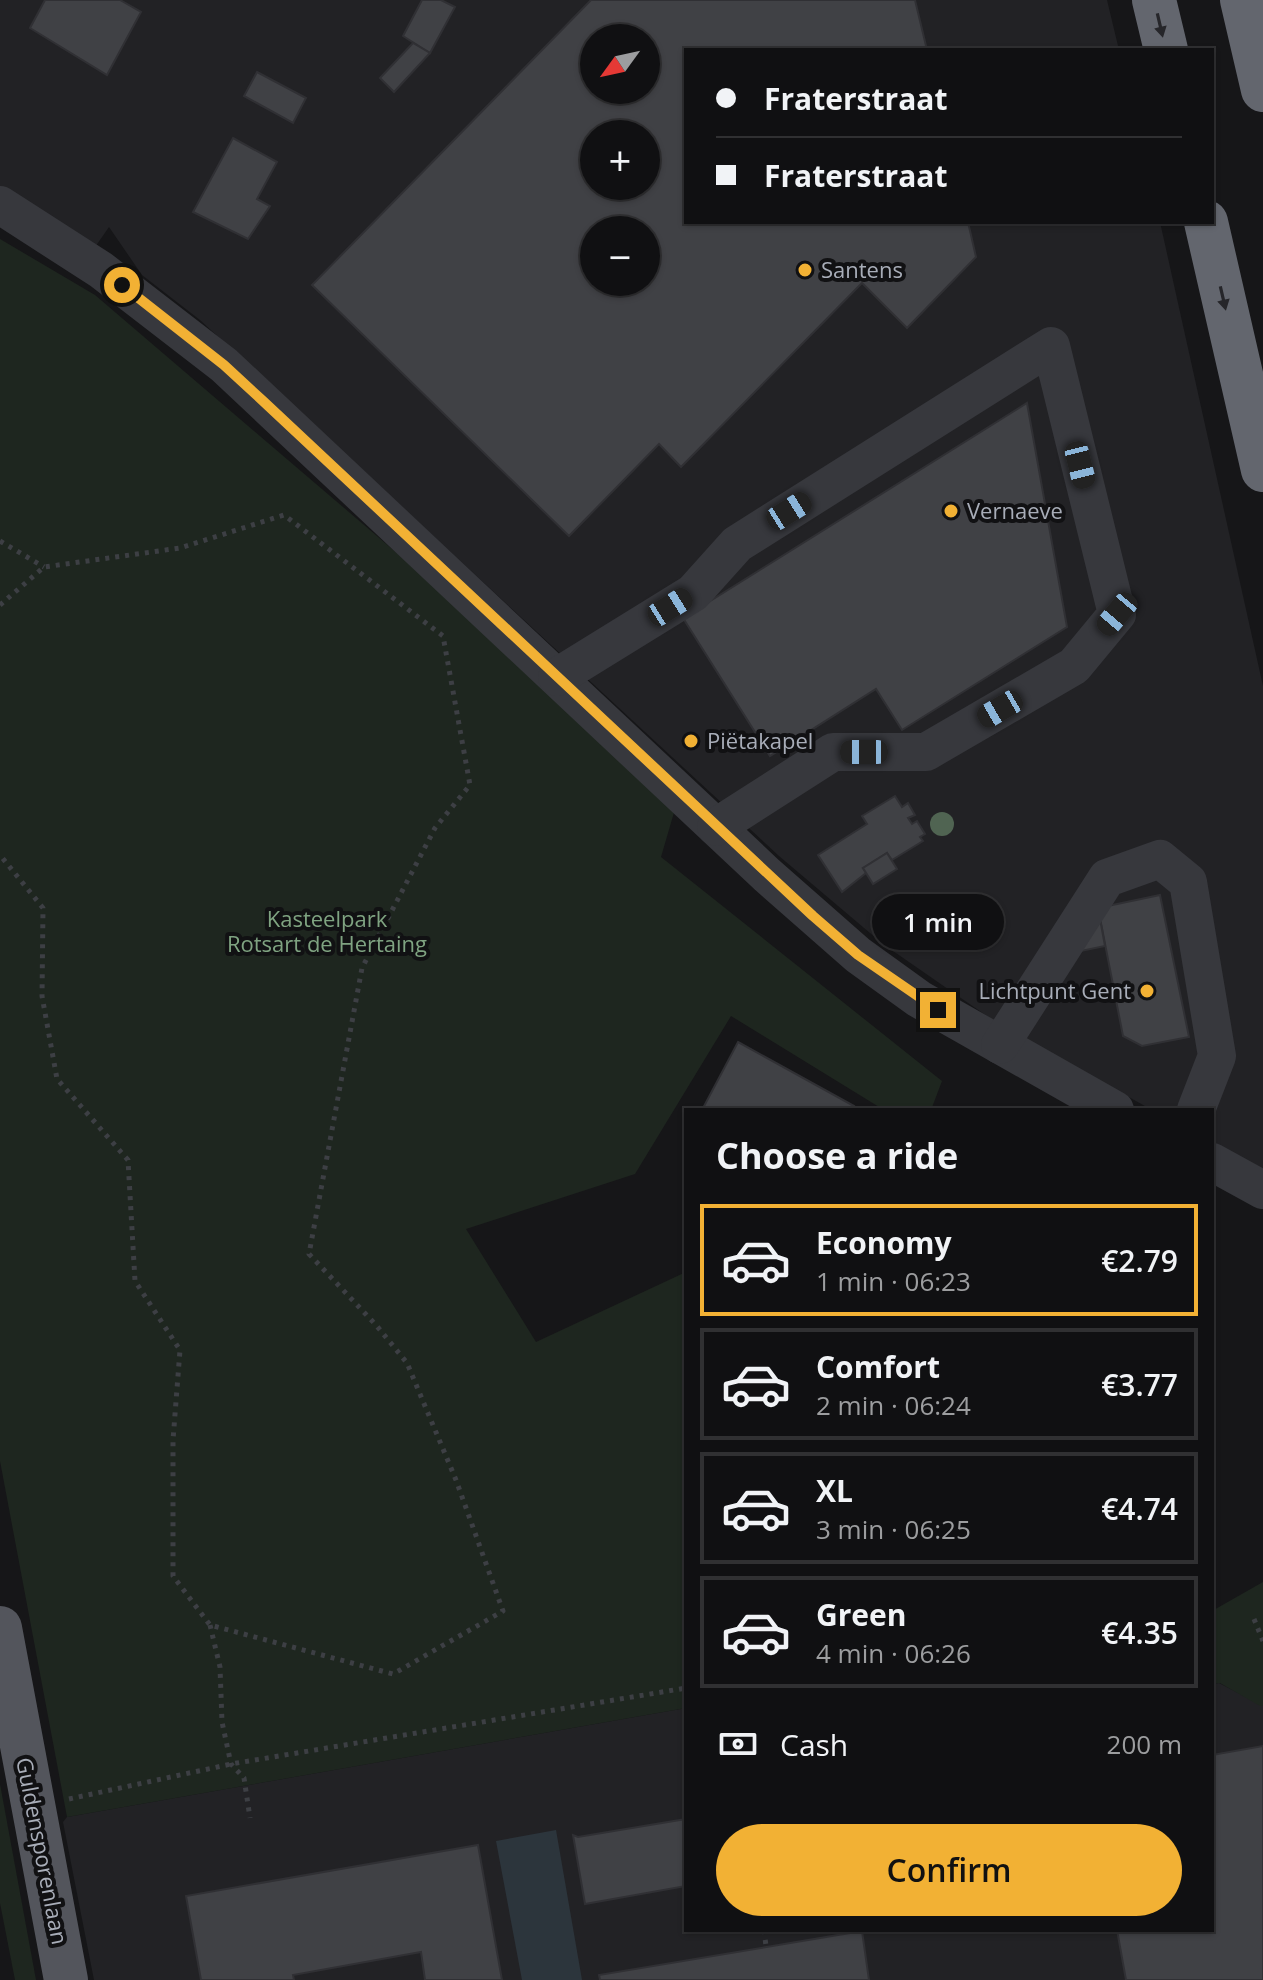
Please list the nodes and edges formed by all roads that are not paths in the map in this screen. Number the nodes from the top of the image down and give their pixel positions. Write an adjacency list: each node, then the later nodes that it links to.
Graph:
1 (1154, 0): 3 (highway, one-way to 3)
2 (1242, 0): 4 (highway)
3 (1166, 48)
4 (1263, 90)
5 (0, 205): 8 (street)
6 (1206, 224): 7 (highway, one-way to 7)
7 (1263, 470)
8 (557, 677): 9 (street); 9 (street)
9 (716, 827): 10 (street)
10 (1000, 1045): 11 (street); 12 (street)
11 (1111, 1108)
12 (1197, 1108)
13 (1214, 1163): 14 (street)
14 (1263, 1190)
15 (0, 1628): 16 (main road, Guldensporenlaan)
16 (66, 1980)

